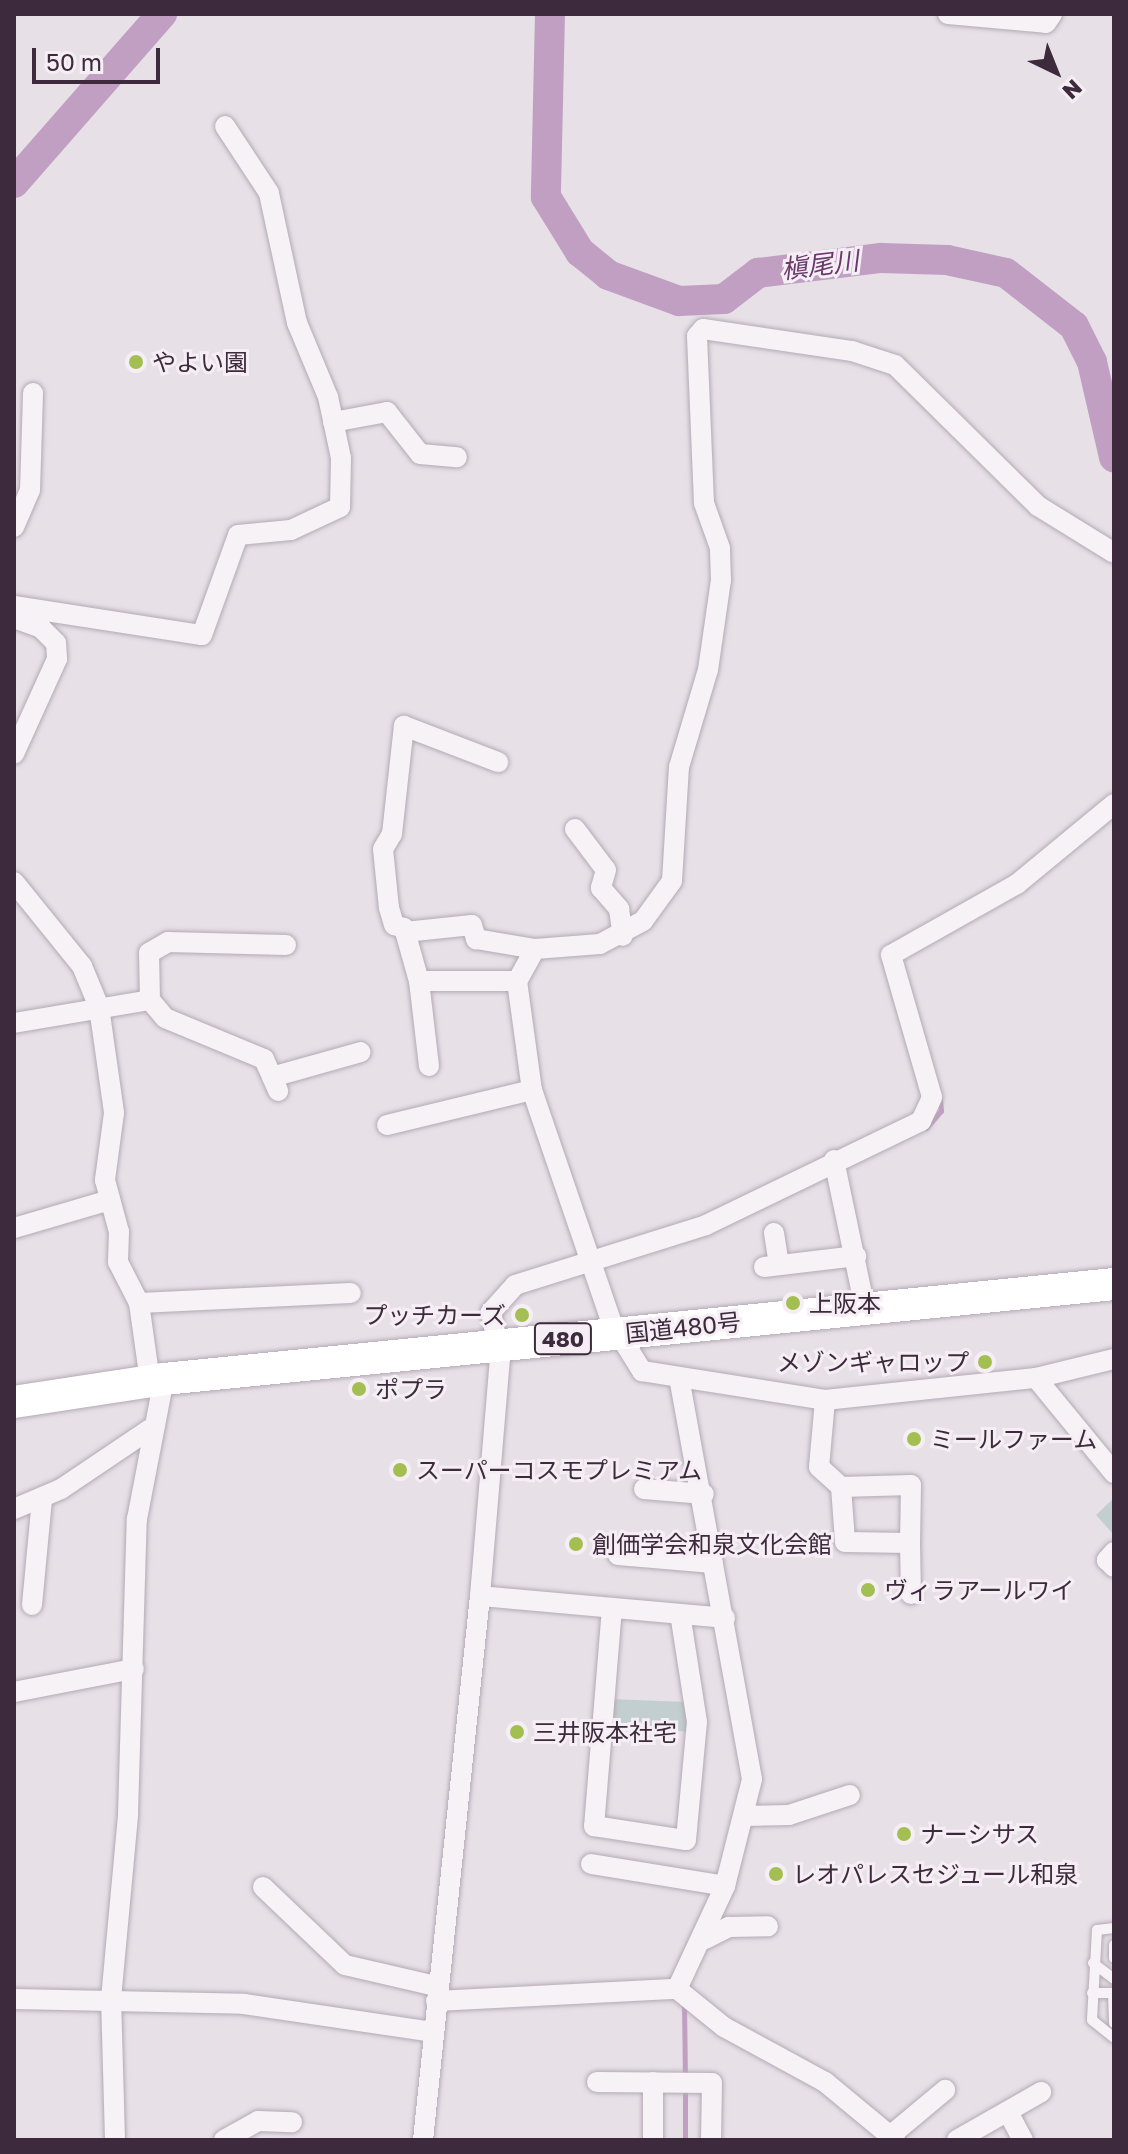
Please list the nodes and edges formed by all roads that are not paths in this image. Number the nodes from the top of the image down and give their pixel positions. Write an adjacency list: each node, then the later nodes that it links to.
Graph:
1 (948, 14): 2 (street)
2 (1052, 14)
3 (225, 126): 5 (street)
4 (33, 393): 7 (street)
5 (333, 422): 6 (street); 9 (street)
6 (457, 457)
7 (14, 527)
8 (1114, 553): 17 (street)
9 (14, 606)
10 (14, 618): 11 (street)
11 (14, 754)
12 (498, 762): 16 (street)
13 (1114, 804): 29 (street)
14 (575, 829): 17 (street)
15 (14, 882): 23 (street)
16 (405, 932): 19 (street); 20 (street)
17 (623, 936): 19 (street)
18 (286, 945): 22 (street)
19 (535, 949): 21 (street)
20 (419, 981): 21 (street); 26 (street)
21 (517, 981): 27 (street)
22 (150, 1000): 23 (street); 25 (street)
23 (99, 1007): 24 (street); 30 (street)
24 (14, 1023)
25 (361, 1052)
26 (429, 1066)
27 (532, 1090): 28 (street); 34 (street)
28 (387, 1125)
29 (834, 1160): 33 (street); 34 (street)
30 (110, 1200): 31 (street); 37 (street)
31 (14, 1228)
32 (774, 1233): 33 (street)
33 (856, 1256): 38 (street)
34 (589, 1263): 39 (street); 40 (street)
35 (1114, 1284): 38 (highway, 国道480号 / 480)
36 (351, 1293): 37 (street)
37 (139, 1303): 44 (street)
38 (865, 1309): 39 (highway, 国道480号 / 480)
39 (619, 1334): 40 (highway, 国道480号 / 480); 42 (street)
40 (498, 1346): 44 (highway, 国道480号 / 480); 60 (street)
41 (1114, 1359): 43 (street)
42 (679, 1378): 45 (street); 51 (street)
43 (1036, 1378): 45 (street); 48 (street)
44 (157, 1380): 46 (highway, 国道480号 / 480); 47 (street)
45 (825, 1400): 49 (street)
46 (14, 1402)
47 (150, 1429): 52 (street); 65 (street)
48 (1114, 1473)
49 (841, 1487): 54 (street); 54 (street)
50 (644, 1489): 51 (street)
51 (704, 1494): 57 (street)
52 (42, 1499): 53 (street); 61 (street)
53 (14, 1509)
54 (910, 1543): 59 (street)
55 (1114, 1552): 58 (street)
56 (618, 1555): 57 (street)
57 (713, 1563): 64 (street)
58 (1114, 1567)
59 (911, 1594)
60 (480, 1596): 62 (street); 81 (street)
61 (32, 1605)
62 (612, 1608): 63 (street); 63 (street)
63 (680, 1614): 64 (street)
64 (725, 1618): 68 (street)
65 (134, 1669): 66 (street); 83 (street)
66 (14, 1692)
67 (840, 1805): 68 (street)
68 (744, 1816): 70 (street)
69 (591, 1864): 70 (street)
70 (725, 1886): 74 (street)
71 (263, 1887): 81 (street)
72 (768, 1926): 74 (street)
73 (1114, 1928): 77 (lane)
74 (705, 1939): 79 (street)
75 (1114, 1945): 76 (lane)
76 (1114, 1958)
77 (1093, 1963): 78 (lane); 80 (lane)
78 (1114, 1979)
79 (677, 1989): 81 (street); 93 (street)
80 (1092, 1993): 84 (lane); 86 (lane)
81 (436, 1994): 85 (street)
82 (14, 1999): 83 (street)
83 (111, 1999): 85 (street); 94 (street)
84 (1114, 2023)
85 (434, 2032): 96 (street)
86 (1114, 2038)
87 (597, 2082): 88 (street)
88 (653, 2082): 97 (street); 98 (street)
89 (945, 2090): 93 (street)
90 (1041, 2092): 91 (street)
91 (1008, 2112): 99 (street); 100 (street)
92 (292, 2122): 95 (street)
93 (893, 2138)
94 (115, 2140)
95 (224, 2140)
96 (423, 2140)
97 (653, 2140)
98 (711, 2140)
99 (957, 2140)
100 (1023, 2140)

